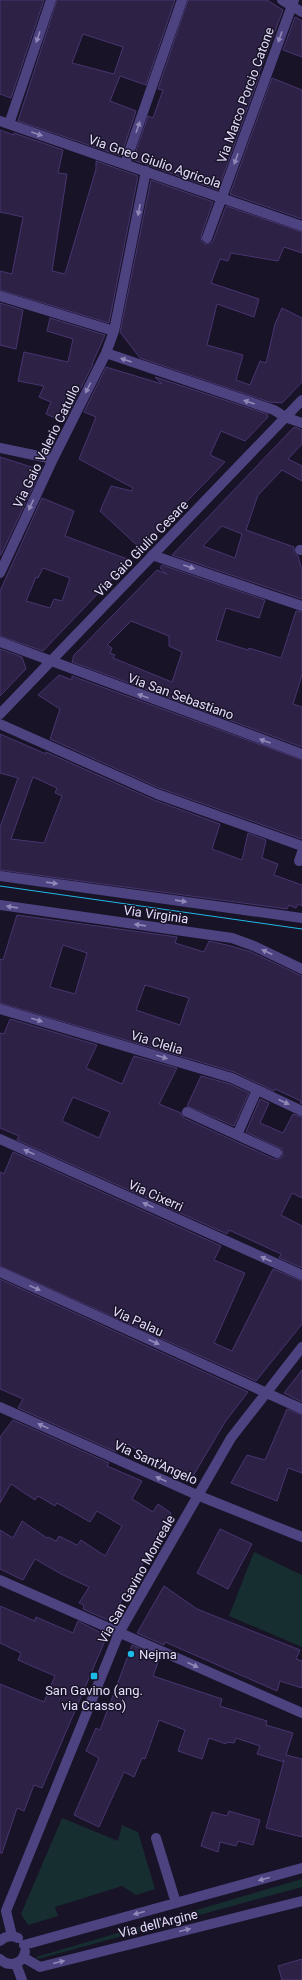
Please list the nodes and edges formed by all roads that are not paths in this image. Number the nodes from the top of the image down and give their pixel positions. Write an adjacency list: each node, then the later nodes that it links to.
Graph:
1 (51, 0): 6 (street, one-way to 6)
2 (182, 0): 7 (street, one-way to 2)
3 (282, 0): 4 (street)
4 (293, 3): 5 (street); 9 (street, Via Marco Porcio Catone, one-way to 9)
5 (302, 12)
6 (4, 122): 7 (street, Via Gneo Giulio Agricola, one-way to 7)
7 (125, 164): 8 (street, Via Gneo Giulio Agricola)
8 (146, 171): 9 (street, Via Gneo Giulio Agricola); 13 (street, Via Gaio Valerio Catullo, one-way to 13)
9 (221, 198): 10 (street, Via Gneo Giulio Agricola); 11 (street, Via Marco Porcio Catone)
10 (302, 226)
11 (207, 238)
12 (0, 296): 13 (street)
13 (114, 331): 14 (street, Via Gaio Valerio Catullo)
14 (106, 353): 16 (street, one-way to 14); 19 (street, Via Gaio Valerio Catullo, one-way to 19)
15 (302, 400): 16 (street, Via Gaio Giulio Cesare)
16 (285, 417): 17 (street); 20 (street, Via Gaio Giulio Cesare)
17 (302, 423)
18 (0, 448): 19 (street)
19 (52, 459): 21 (street, Via Gaio Valerio Catullo, one-way to 21)
20 (152, 555): 22 (street, one-way to 22); 24 (street, Via Gaio Giulio Cesare)
21 (0, 573)
22 (302, 606)
23 (0, 642): 24 (street, Via San Sebastiano)
24 (50, 662): 25 (street, Via Gaio Giulio Cesare); 27 (street, Via San Sebastiano, one-way to 24)
25 (0, 714)
26 (0, 724): 28 (street)
27 (302, 754)
28 (302, 846)
29 (0, 876): 31 (street, Via Virginia, one-way to 31)
30 (0, 905): 32 (street, Via Virginia, one-way to 30)
31 (302, 918)
32 (302, 969)
33 (0, 1009): 34 (street, Via Clelia, one-way to 34)
34 (257, 1090): 35 (street, Via Clelia, one-way to 35); 37 (street)
35 (302, 1111)
36 (187, 1112): 37 (street)
37 (237, 1135): 39 (street)
38 (0, 1138): 41 (street, Via Cixerri, one-way to 38)
39 (277, 1153)
40 (0, 1272): 43 (street, Via Palau, one-way to 43)
41 (302, 1275)
42 (302, 1347): 43 (street, Via San Gavino Monreale)
43 (265, 1393): 45 (street, Via Palau); 46 (street, Via San Gavino Monreale)
44 (0, 1407): 46 (street, Via Sant'Angelo, one-way to 44)
45 (302, 1409)
46 (197, 1495): 47 (street, Via Sant'Angelo); 49 (street, Via San Gavino Monreale)
47 (302, 1537)
48 (0, 1580): 49 (street)
49 (119, 1633): 50 (street, one-way to 50); 55 (street, Via San Gavino Monreale)
50 (302, 1713)
51 (156, 1838): 54 (street)
52 (302, 1868): 54 (street, Via dell'Argine, one-way to 54)
53 (302, 1901): 60 (street, Via dell'Argine, one-way to 53)
54 (176, 1903): 58 (street, Via dell'Argine, one-way to 58)
55 (3, 1910): 56 (street, Via San Gavino Monreale)
56 (12, 1936): 57 (street); 58 (street)
57 (0, 1941)
58 (24, 1945): 60 (street)
59 (0, 1960): 60 (street, Via dell'Argine)
60 (20, 1960): 61 (street)
61 (22, 1980)

